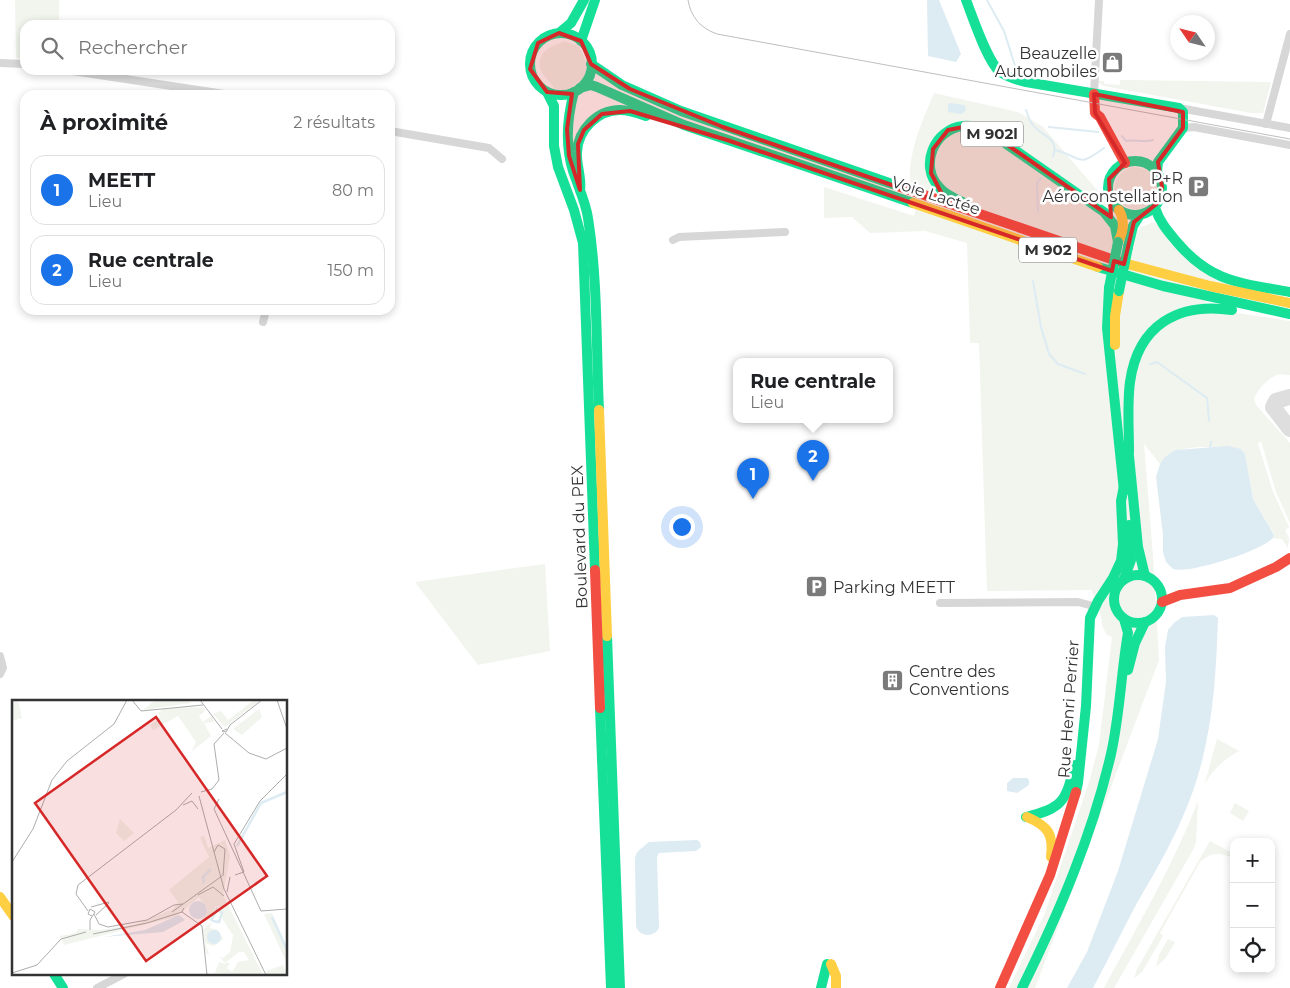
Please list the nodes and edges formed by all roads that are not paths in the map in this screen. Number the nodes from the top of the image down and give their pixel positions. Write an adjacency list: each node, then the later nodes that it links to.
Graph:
1 (584, 0): 5 (main road)
2 (595, 0): 7 (main road)
3 (966, 0): 15 (main road)
4 (1099, 0): 15 (street)
5 (558, 33): 7 (main road); 14 (main road)
6 (1290, 35): 17 (street)
7 (581, 41): 10 (main road)
8 (0, 63): 9 (street)
9 (20, 64)
10 (591, 64): 13 (main road); 30 (main road, Voie Lactée / M 902)
11 (99, 75): 12 (street)
12 (198, 90)
13 (577, 90): 14 (main road); 21 (main road, Voie Lactée / M 902); 26 (main road, Boulevard du PEX)
14 (547, 92): 64 (main road, Boulevard du PEX)
15 (1094, 94): 16 (main road); 24 (main road)
16 (1179, 108): 17 (street); 18 (main road)
17 (1266, 124): 19 (street)
18 (1183, 128): 22 (street); 25 (main road)
19 (1290, 128)
20 (395, 133): 23 (street)
21 (727, 140): 26 (main road); 37 (main road, Voie Lactée / M 902)
22 (1290, 145)
23 (502, 159)
24 (1126, 163): 25 (main road); 28 (main road)
25 (1157, 172): 27 (main road)
26 (580, 190): 65 (main road, Boulevard du PEX)
27 (1155, 208): 29 (main road); 35 (main road)
28 (1118, 210): 29 (main road); 33 (main road)
29 (1140, 215): 34 (main road, bridge)
30 (987, 218): 33 (main road, M 902l); 36 (main road, Voie Lactée / M 902)
31 (785, 232): 32 (street)
32 (673, 240)
33 (1118, 242): 34 (main road, bridge)
34 (1114, 290): 41 (main road); 42 (main road)
35 (1290, 292)
36 (1290, 303)
37 (1272, 312): 38 (main road, Voie Lactée / M 902); 41 (main road)
38 (1290, 314)
39 (265, 315): 40 (street)
40 (263, 322)
41 (1129, 451): 44 (main road)
42 (1124, 486): 45 (main road); 50 (main road, Rue Henri Perrier)
43 (1290, 558): 47 (main road)
44 (1145, 576): 45 (main road); 46 (main road)
45 (1124, 579): 51 (main road)
46 (1161, 591): 47 (main road); 48 (main road)
47 (1180, 595): 48 (main road)
48 (1162, 602): 52 (main road)
49 (940, 603): 50 (street)
50 (1093, 606): 56 (main road, Rue Henri Perrier)
51 (1124, 619): 52 (main road); 55 (main road)
52 (1145, 622): 55 (main road)
53 (0, 656): 54 (street)
54 (0, 674)
55 (1115, 724): 69 (main road)
56 (1080, 756): 57 (main road, Rue Henri Perrier); 57 (main road)
57 (1044, 889): 68 (main road, Rue Henri Perrier)
58 (0, 897): 59 (main road)
59 (12, 914)
60 (55, 976): 62 (main road)
61 (120, 976): 63 (street)
62 (63, 988)
63 (97, 988)
64 (611, 988)
65 (620, 988)
66 (821, 988): 67 (main road)
67 (836, 988)
68 (1000, 988)
69 (1022, 988)

